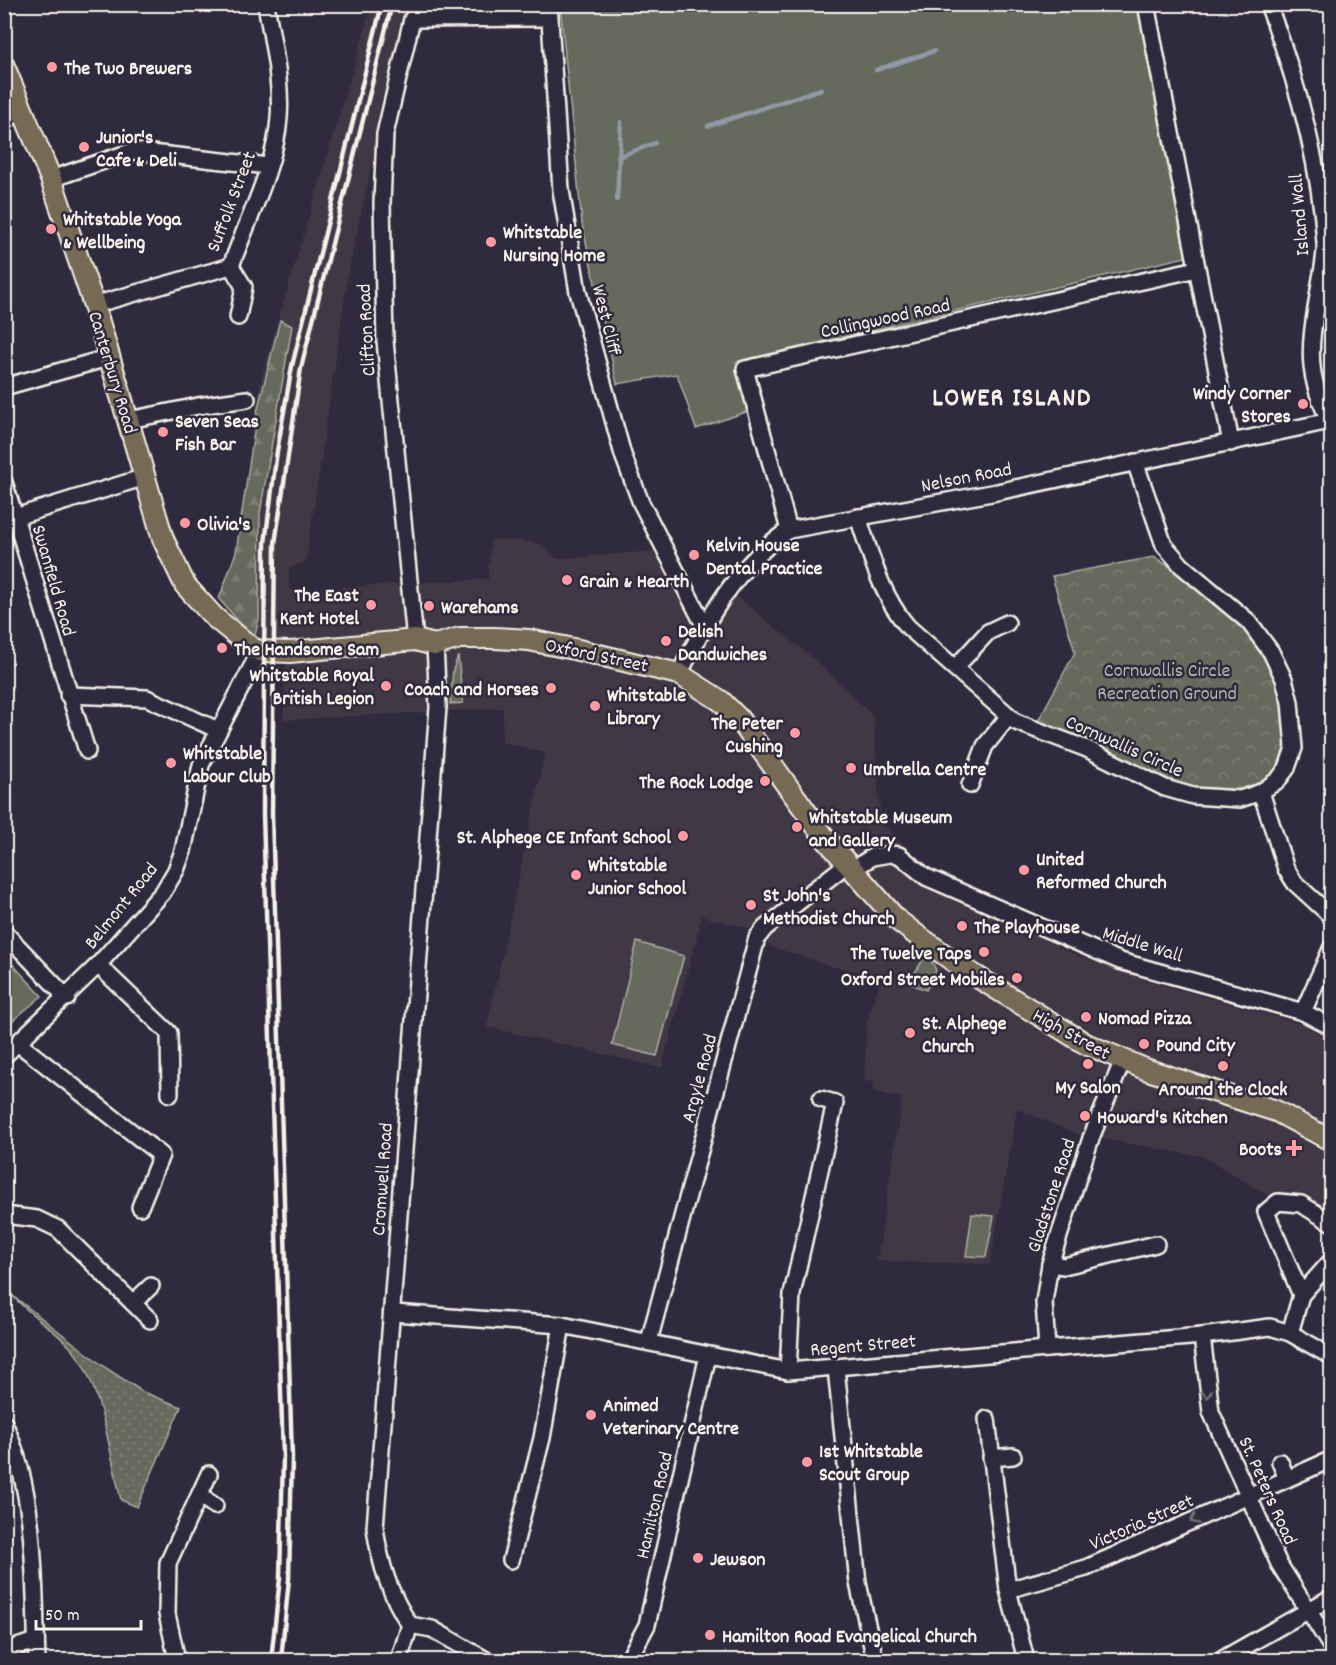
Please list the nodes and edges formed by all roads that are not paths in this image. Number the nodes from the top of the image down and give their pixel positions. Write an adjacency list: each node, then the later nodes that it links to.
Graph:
1 (266, 4): 8 (street, Suffolk Street)
2 (1146, 4): 12 (street)
3 (1268, 4): 10 (street, Island Wall)
4 (549, 11): 28 (street, West Cliff); 29 (street, Clifton Road)
5 (4, 66): 6 (main road, Canterbury Road)
6 (22, 111): 7 (street); 9 (main road, Canterbury Road)
7 (4, 120)
8 (268, 166): 9 (street); 11 (street, Suffolk Street)
9 (51, 179): 13 (main road, Canterbury Road)
10 (1329, 245): 19 (street, Island Wall)
11 (231, 266): 13 (street, Suffolk Street); 14 (street)
12 (1197, 269): 20 (street); 26 (street, Collingwood Road)
13 (94, 305): 15 (main road, Canterbury Road)
14 (238, 317)
15 (111, 357): 16 (street); 18 (main road, Canterbury Road)
16 (4, 387)
17 (247, 399): 18 (street)
18 (129, 420): 22 (main road, Canterbury Road)
19 (1331, 423): 20 (street, Nelson Road)
20 (1231, 442): 21 (street, Nelson Road)
21 (1135, 462): 25 (street, Nelson Road); 39 (street, Cornwallis Circle)
22 (145, 477): 24 (street, Swanfield Road); 31 (main road, Canterbury Road)
23 (5, 483): 24 (street)
24 (15, 517): 34 (street, Swanfield Road)
25 (858, 517): 26 (street, Nelson Road); 32 (street, Cornwallis Circle)
26 (789, 530): 28 (street, Nelson Road)
27 (1007, 623): 32 (street)
28 (704, 625): 33 (street, Nelson Road)
29 (415, 640): 30 (main road, Oxford Street); 31 (main road, Oxford Street)
30 (435, 645): 33 (main road, Oxford Street); 63 (street, Cromwell Road)
31 (260, 651): 36 (street, Belmont Road)
32 (955, 668): 35 (street, Cornwallis Circle)
33 (679, 674): 40 (main road, Oxford Street)
34 (68, 695): 36 (street); 37 (street, Swanfield Road)
35 (1008, 716): 38 (street); 39 (street, Cornwallis Circle)
36 (218, 730): 44 (street, Belmont Road)
37 (87, 751)
38 (970, 785)
39 (1261, 792): 41 (street)
40 (850, 867): 46 (street, Middle Wall); 50 (main road, High Street); 68 (street, Argyle Road)
41 (1332, 917)
42 (4, 932): 45 (street)
43 (1332, 947): 46 (street)
44 (98, 965): 45 (street, Belmont Road); 51 (street)
45 (67, 998): 48 (street, Belmont Road)
46 (1303, 1012): 47 (street, Middle Wall)
47 (1332, 1027)
48 (19, 1044): 49 (street, Belmont Road); 54 (street)
49 (4, 1056)
50 (1123, 1060): 53 (main road, High Street); 59 (street, Gladstone Road)
51 (170, 1094)
52 (821, 1099): 73 (street)
53 (1332, 1141)
54 (140, 1207)
55 (4, 1215): 62 (street)
56 (1332, 1223): 61 (street)
57 (1156, 1244): 59 (street)
58 (1332, 1260): 61 (street)
59 (1050, 1264): 69 (street, Gladstone Road)
60 (151, 1286): 62 (street)
61 (1301, 1295): 66 (street)
62 (134, 1303): 64 (street)
63 (394, 1313): 65 (street, Regent Street); 89 (street, Cromwell Road)
64 (150, 1320)
65 (562, 1325): 68 (street, Regent Street); 85 (street)
66 (1290, 1333): 67 (street, Regent Street); 71 (street, Regent Street)
67 (1203, 1336): 69 (street, Regent Street); 83 (street, St. Peters Road, one-way to 83)
68 (650, 1341): 70 (street, Regent Street)
69 (1047, 1349): 72 (street, Regent Street)
70 (708, 1355): 73 (street, Regent Street); 97 (street, Hamilton Road)
71 (1332, 1357)
72 (836, 1368): 73 (street, Regent Street); 98 (street)
73 (788, 1371)
74 (987, 1419): 77 (street)
75 (7, 1433): 90 (street)
76 (1013, 1456): 77 (street)
77 (991, 1458): 86 (street)
78 (1332, 1459): 81 (street, Victoria Street)
79 (1280, 1462): 81 (street)
80 (209, 1474): 82 (street)
81 (1287, 1479): 83 (street, Victoria Street)
82 (200, 1496): 84 (street); 94 (street)
83 (1248, 1497): 86 (street, Victoria Street, one-way to 86); 88 (street, St. Peters Road)
84 (215, 1506)
85 (511, 1560)
86 (1008, 1590): 99 (street)
87 (1332, 1596): 88 (street)
88 (1306, 1611): 91 (street, St. Peters Road); 100 (street)
89 (410, 1624): 95 (street); 96 (street)
90 (36, 1641): 92 (street); 93 (street)
91 (1332, 1648)
92 (4, 1651)
93 (37, 1660)
94 (177, 1660)
95 (399, 1660)
96 (486, 1660)
97 (628, 1660)
98 (875, 1660)
99 (1026, 1660)
100 (1221, 1660)

